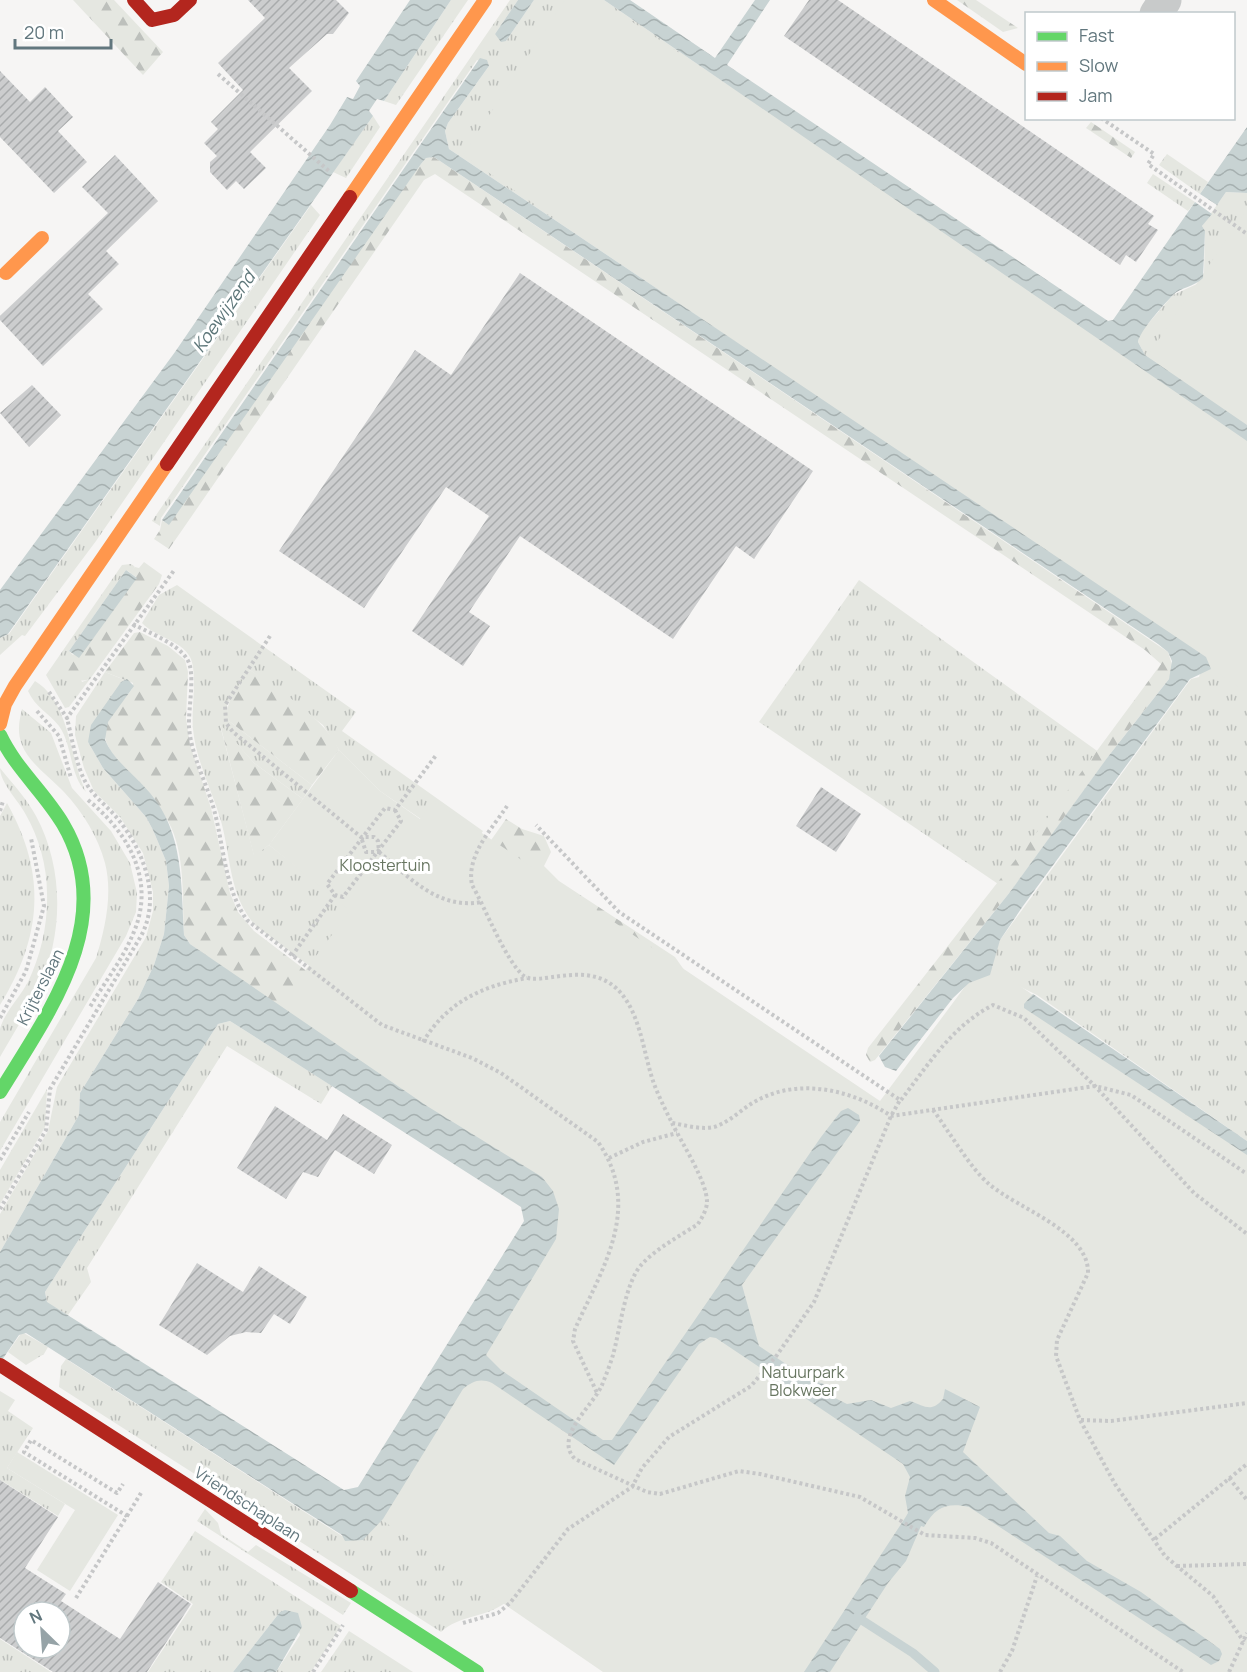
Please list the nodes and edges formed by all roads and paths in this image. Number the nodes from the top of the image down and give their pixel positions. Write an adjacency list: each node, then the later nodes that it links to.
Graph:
1 (134, 0): 2 (street)
2 (190, 0)
3 (485, 0): 15 (street)
4 (934, 0): 5 (street)
5 (1025, 63)
6 (219, 74): 8 (path)
7 (1104, 120): 9 (path)
8 (336, 177)
9 (1247, 234)
10 (42, 238): 11 (street)
11 (2, 273)
12 (175, 569): 13 (path)
13 (133, 624): 15 (path); 27 (path)
14 (270, 636): 23 (path)
15 (30, 665): 16 (street)
16 (0, 724)
17 (0, 735): 32 (street, Krijterslaan)
18 (437, 754): 20 (path)
19 (507, 806): 26 (path)
20 (395, 810): 23 (path); 24 (path)
21 (536, 825): 33 (path)
22 (30, 834): 29 (path, Krijterslaan)
23 (361, 837): 24 (path); 24 (path); 25 (path)
24 (379, 852): 25 (path); 26 (path)
25 (335, 895): 27 (path)
26 (482, 902): 28 (path)
27 (292, 956): 30 (path)
28 (527, 978): 30 (path); 36 (path)
29 (0, 1018)
30 (423, 1042): 38 (path)
31 (1095, 1086): 33 (path); 34 (path); 39 (path); 40 (path)
32 (0, 1092)
33 (900, 1100): 35 (path)
34 (932, 1110): 35 (path); 44 (path)
35 (891, 1116): 36 (path); 48 (path)
36 (672, 1123): 37 (path)
37 (677, 1133): 38 (path); 42 (path)
38 (609, 1158): 42 (path)
39 (1247, 1174)
40 (1247, 1234)
41 (0, 1365): 56 (street, Vriendschaplaan)
42 (598, 1395): 48 (path)
43 (1247, 1403): 44 (path)
44 (1080, 1420): 52 (path)
45 (1247, 1464): 46 (path)
46 (1229, 1478): 50 (path); 52 (path)
47 (125, 1480): 51 (path)
48 (632, 1488): 55 (path); 60 (path)
49 (137, 1499): 51 (path)
50 (1247, 1500)
51 (127, 1516): 57 (path)
52 (1155, 1539): 54 (path)
53 (1247, 1563): 54 (path)
54 (1176, 1566): 59 (path)
55 (1037, 1576): 63 (path); 64 (path)
56 (362, 1597): 60 (street, Vriendschaplaan); 61 (path)
57 (76, 1598)
58 (1247, 1633): 59 (path)
59 (1244, 1642): 65 (path)
60 (435, 1645): 62 (street, Vriendschaplaan)
61 (313, 1672)
62 (477, 1672)
63 (1000, 1672)
64 (1183, 1672)
65 (1229, 1672)

